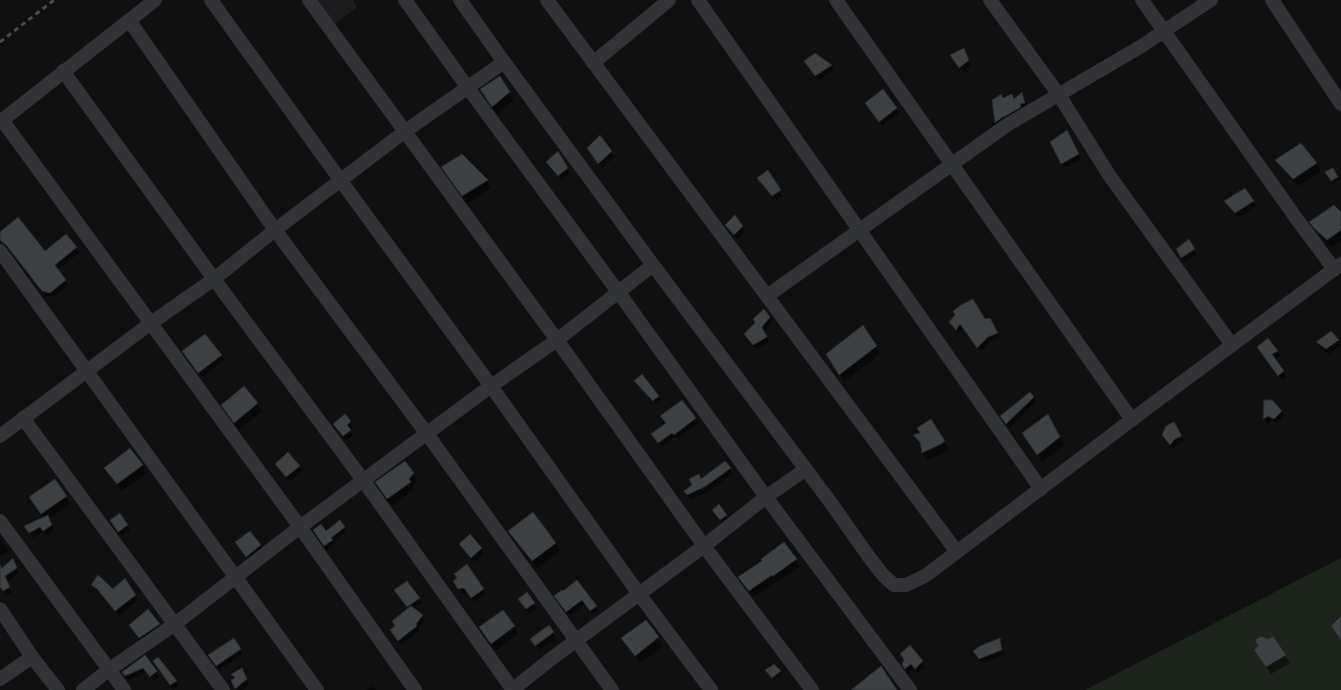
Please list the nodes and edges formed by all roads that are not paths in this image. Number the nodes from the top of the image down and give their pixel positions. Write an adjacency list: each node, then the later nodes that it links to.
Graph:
1 (155, 0): 14 (street)
2 (211, 0): 25 (street)
3 (309, 0): 23 (street)
4 (405, 0): 19 (street)
5 (460, 0): 16 (street)
6 (547, 0): 17 (street)
7 (669, 0): 17 (street)
8 (698, 0): 27 (street)
9 (836, 0): 24 (street)
10 (990, 0): 20 (street)
11 (1142, 0): 15 (street)
12 (1211, 0): 15 (street)
13 (1272, 0): 21 (street)
14 (129, 20): 18 (street); 26 (street)
15 (1165, 31): 20 (street); 30 (street)
16 (504, 62): 19 (street); 29 (street)
17 (594, 63): 33 (street)
18 (63, 71): 22 (street); 31 (street)
19 (468, 88): 23 (street); 32 (street)
20 (1059, 95): 24 (street); 36 (street)
21 (1341, 104)
22 (1, 121): 34 (street)
23 (404, 132): 25 (street); 35 (street)
24 (951, 164): 27 (street); 40 (street)
25 (341, 181): 26 (street); 38 (street)
26 (276, 230): 31 (street); 41 (street)
27 (859, 230): 33 (street); 45 (street)
28 (0, 251): 37 (street)
29 (653, 265): 32 (street); 43 (street)
30 (1338, 267): 36 (street)
31 (214, 279): 34 (street); 44 (street)
32 (619, 292): 35 (street); 46 (street)
33 (767, 296): 50 (street)
34 (151, 323): 37 (street); 48 (street)
35 (557, 340): 38 (street); 49 (street)
36 (1232, 345): 40 (street)
37 (87, 372): 39 (street); 51 (street)
38 (491, 386): 41 (street); 52 (street)
39 (24, 418): 42 (street); 54 (street)
40 (1132, 420): 45 (street)
41 (427, 434): 44 (street); 55 (street)
42 (0, 436)
43 (806, 469): 46 (street); 50 (street)
44 (363, 480): 48 (street); 65 (street)
45 (1041, 489): 50 (street)
46 (766, 497): 49 (street); 69 (street)
47 (0, 521): 57 (street)
48 (300, 527): 51 (street); 64 (street)
49 (704, 546): 52 (street); 68 (street)
50 (957, 552)
51 (235, 577): 54 (street); 63 (street)
52 (639, 594): 55 (street); 67 (street)
53 (0, 609): 56 (street)
54 (175, 624): 57 (street); 62 (street)
55 (576, 640): 65 (street); 66 (street)
56 (32, 657): 58 (street); 59 (street)
57 (110, 670): 60 (street); 61 (street)
58 (0, 679)
59 (58, 690)
60 (82, 690)
61 (124, 690)
62 (223, 690)
63 (317, 690)
64 (415, 690)
65 (512, 690)
66 (612, 690)
67 (711, 690)
68 (812, 690)
69 (910, 690)

